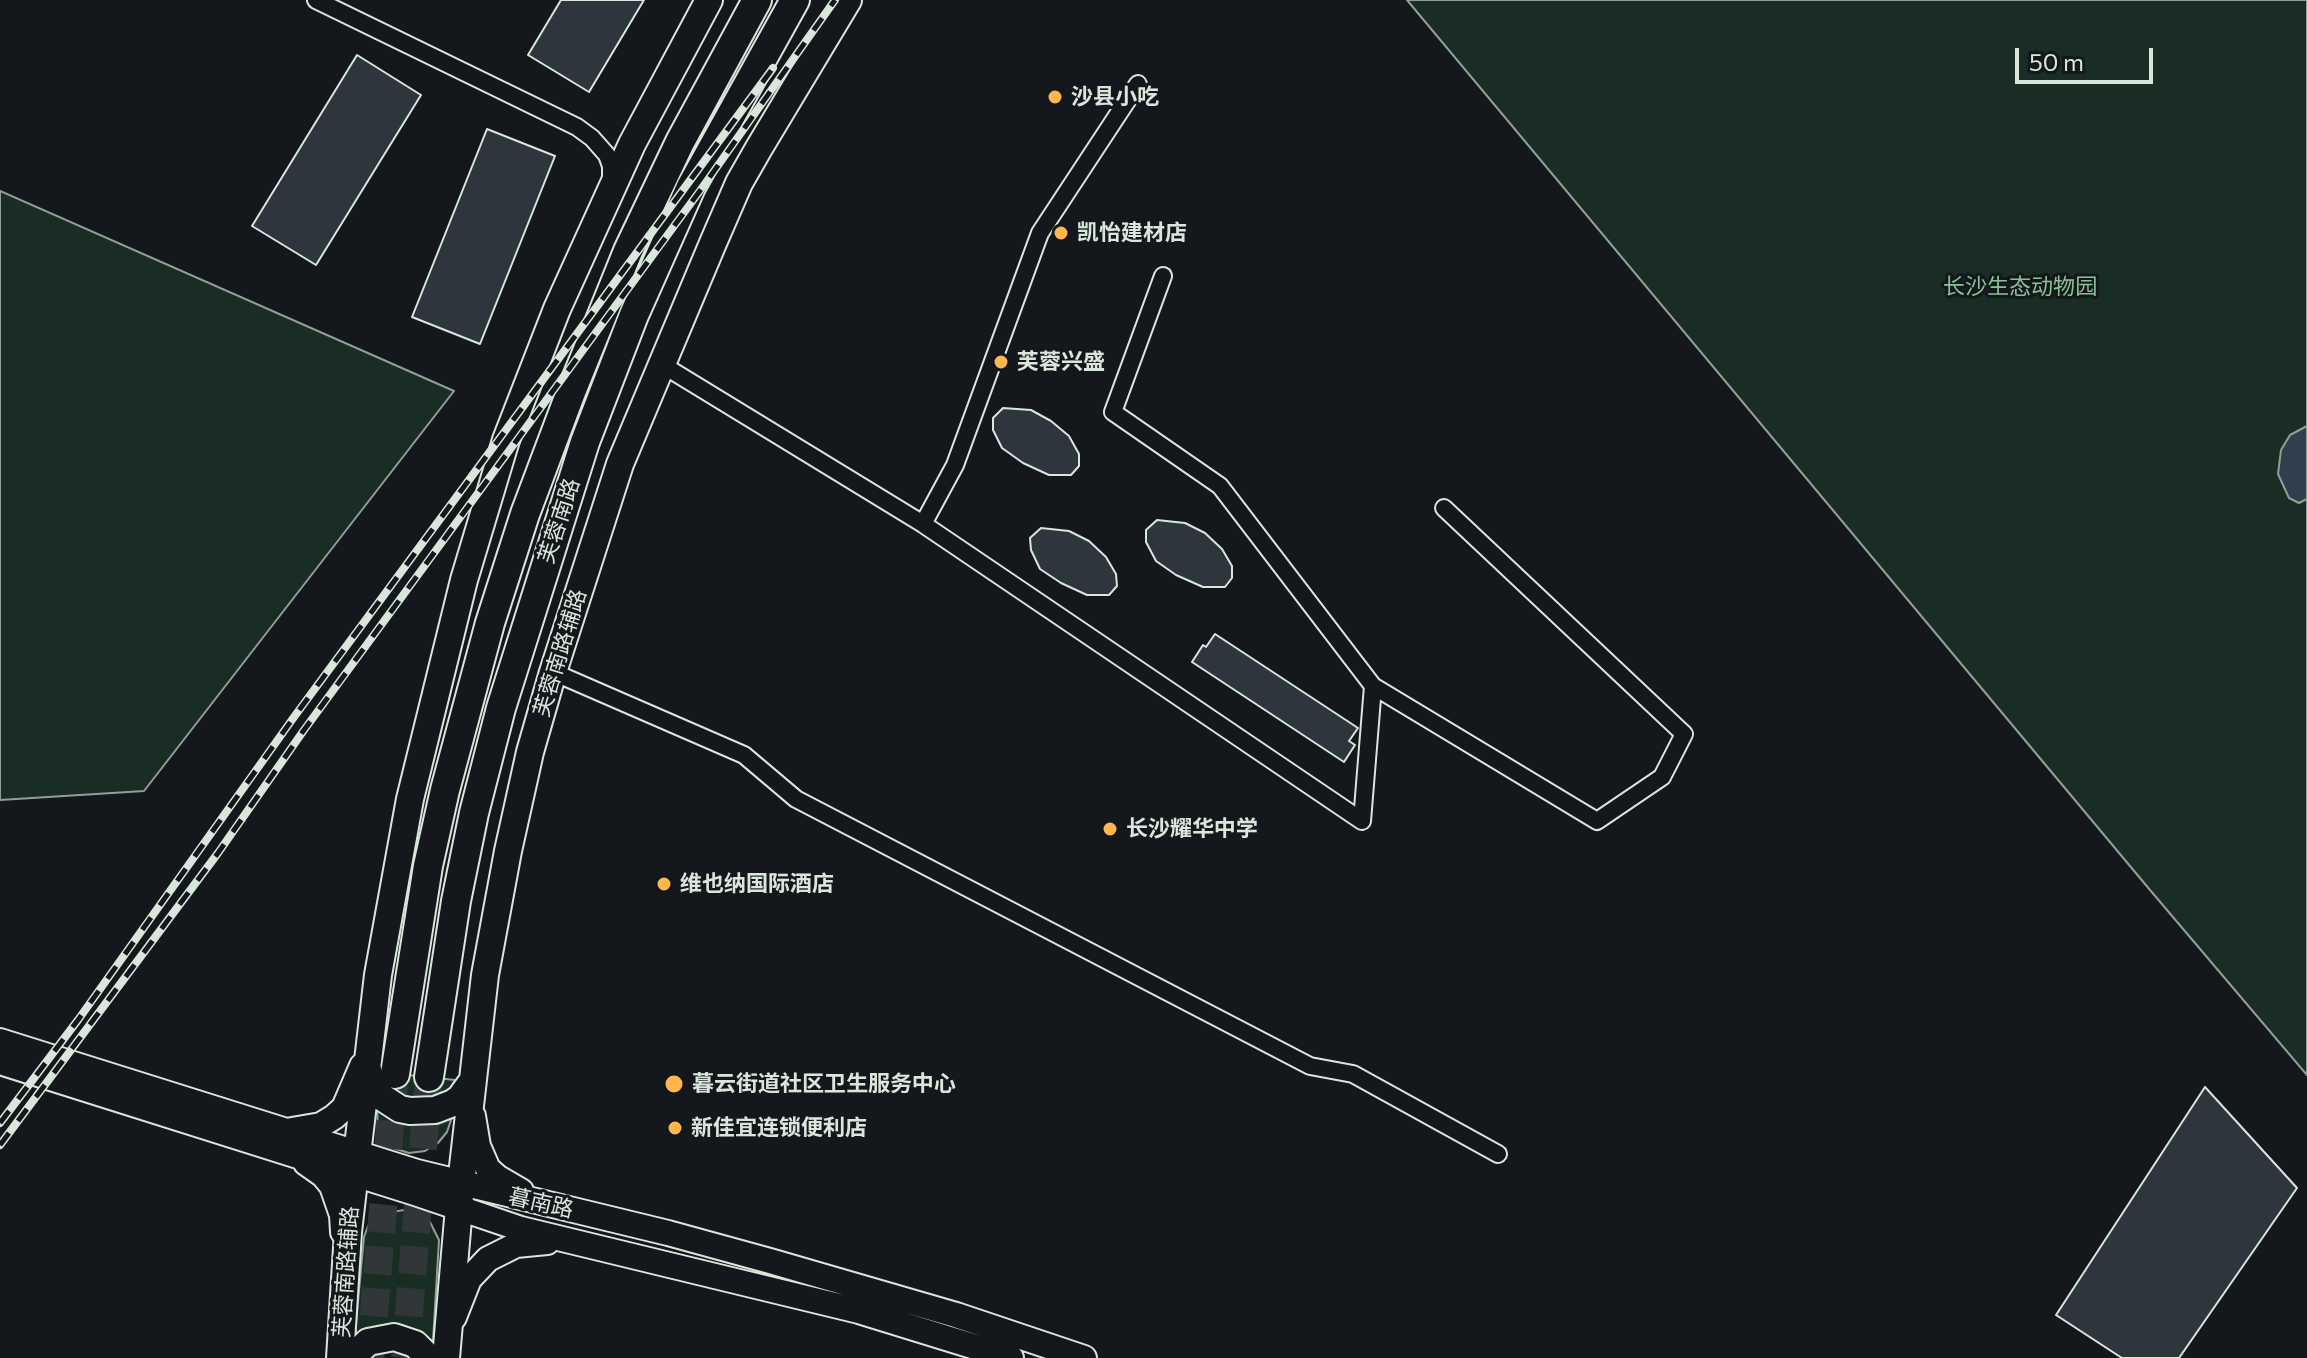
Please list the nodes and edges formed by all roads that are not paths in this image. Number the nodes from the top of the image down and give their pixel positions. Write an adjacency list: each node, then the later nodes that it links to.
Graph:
1 (316, 0): 7 (street)
2 (709, 0): 7 (main road, 芙蓉南路辅路)
3 (757, 0): 17 (highway, 芙蓉南路)
4 (848, 0): 9 (main road, 芙蓉南路辅路)
5 (792, 6): 18 (highway, 芙蓉南路)
6 (1138, 84): 11 (street)
7 (609, 192): 15 (main road, 芙蓉南路辅路)
8 (1163, 276): 13 (street)
9 (661, 364): 11 (street); 12 (main road, 芙蓉南路辅路)
10 (1444, 508): 13 (street)
11 (923, 524): 13 (street)
12 (553, 672): 19 (main road, 芙蓉南路辅路); 22 (street)
13 (1373, 686)
14 (0, 1041): 20 (main road, 暮南路)
15 (368, 1054): 19 (main road); 20 (main road); 23 (main road, 芙蓉南路辅路)
16 (0, 1062): 21 (main road, 暮南路)
17 (395, 1074)
18 (429, 1077)
19 (472, 1085): 24 (main road, 芙蓉南路辅路); 25 (main road)
20 (283, 1130): 23 (main road, 暮南路)
21 (291, 1153): 23 (main road, 暮南路); 27 (main road)
22 (1498, 1154)
23 (356, 1163): 24 (main road, 暮南路); 27 (main road, 芙蓉南路辅路)
24 (460, 1196): 25 (main road, 暮南路); 26 (main road, 暮南路); 28 (main road, 芙蓉南路辅路)
25 (568, 1209): 32 (main road, 暮南路)
26 (582, 1243): 28 (main road); 31 (main road, 暮南路)
27 (346, 1268): 29 (main road, 芙蓉南路辅路)
28 (441, 1354): 30 (main road)
29 (340, 1358)
30 (352, 1358)
31 (1011, 1358)
32 (1084, 1358)

